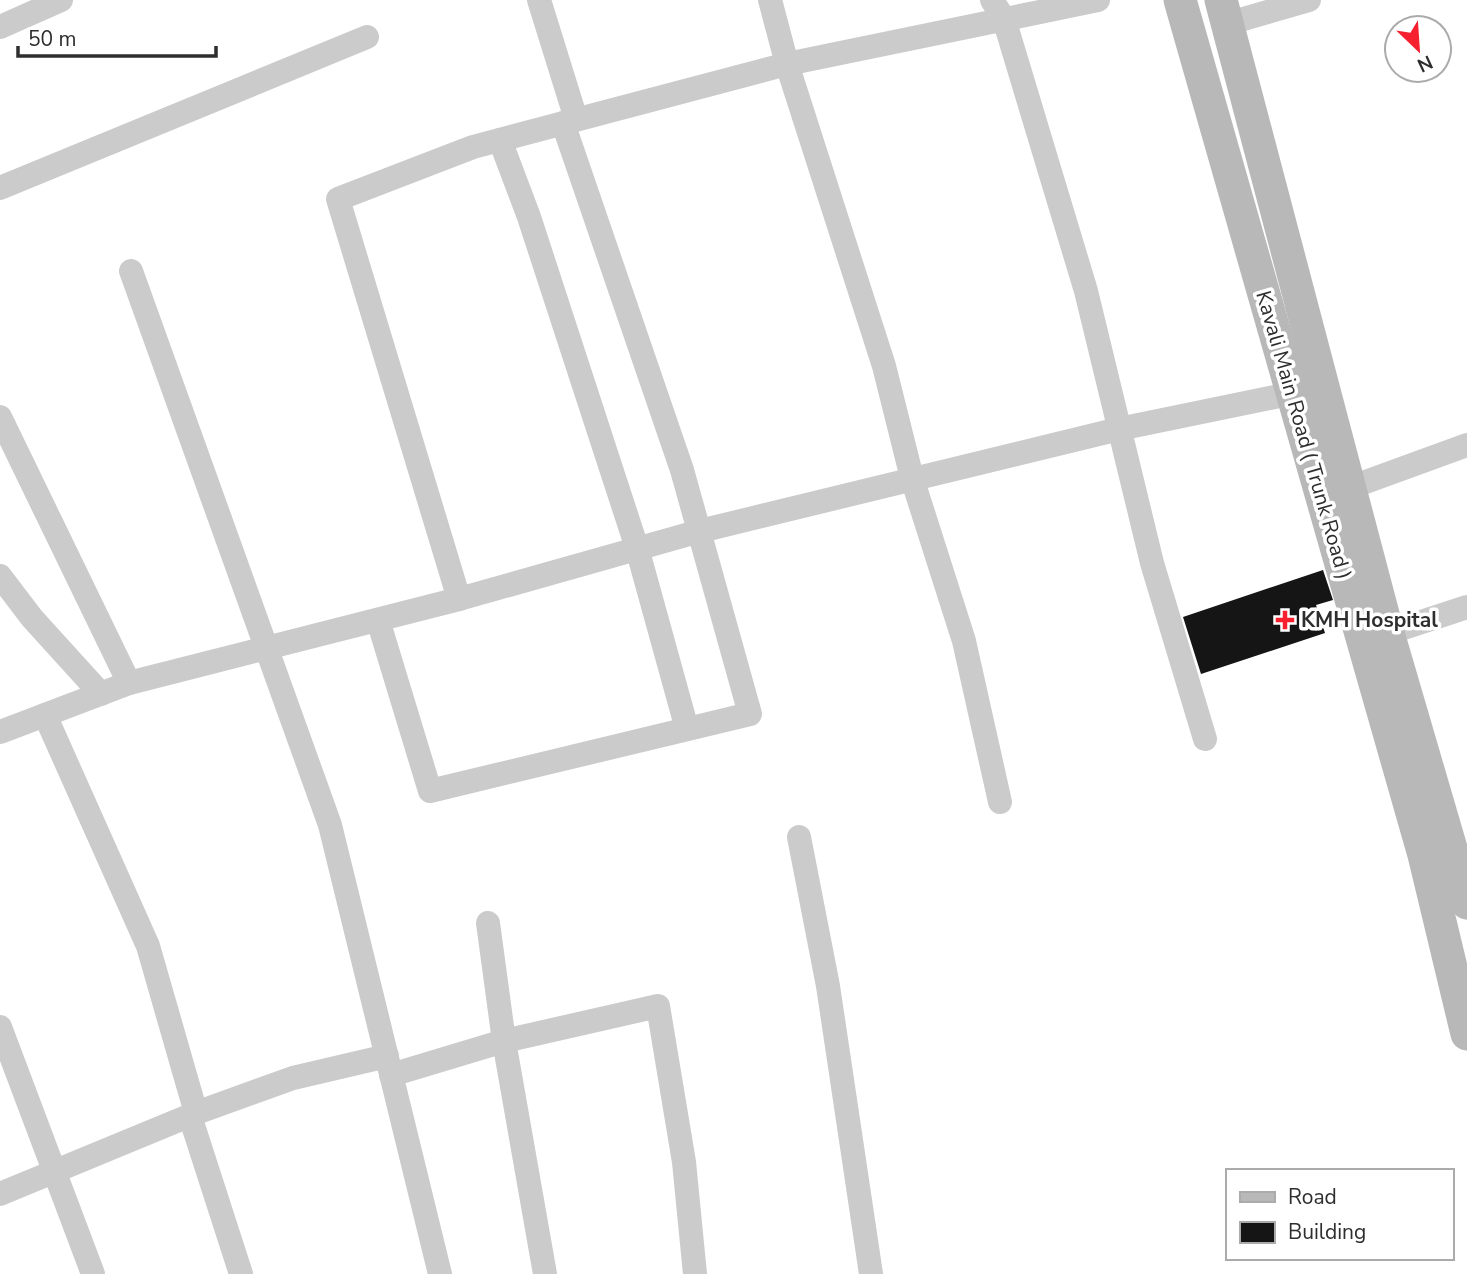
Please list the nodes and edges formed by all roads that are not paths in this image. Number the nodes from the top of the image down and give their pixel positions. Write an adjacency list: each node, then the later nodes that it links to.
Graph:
1 (61, 0): 7 (street)
2 (539, 0): 13 (street)
3 (770, 0): 12 (street)
4 (1098, 0): 8 (street)
5 (1180, 0): 18 (main road, Kavali Main Road ( Trunk Road ))
6 (1309, 0): 9 (street)
7 (21, 8): 10 (street)
8 (998, 10): 12 (street); 20 (street)
9 (1223, 12): 17 (main road, Kavali Main Road ( Trunk Road ))
10 (0, 27)
11 (367, 37): 15 (street)
12 (787, 64): 13 (street); 22 (street)
13 (570, 121): 14 (street); 24 (street)
14 (500, 139): 25 (street); 27 (street)
15 (0, 188)
16 (131, 271): 31 (street)
17 (1324, 388): 18 (street); 23 (main road, Kavali Main Road ( Trunk Road ))
18 (1292, 392): 20 (street); 43 (main road, Kavali Main Road ( Trunk Road ))
19 (0, 417): 32 (street)
20 (1119, 429): 22 (street); 37 (street)
21 (1467, 444): 23 (street)
22 (912, 478): 24 (street); 38 (street)
23 (1349, 488): 30 (main road, Kavali Main Road ( Trunk Road ))
24 (700, 531): 25 (street); 35 (street)
25 (637, 548): 27 (street); 35 (street)
26 (0, 576): 33 (street)
27 (459, 599): 29 (street)
28 (1467, 607): 30 (street)
29 (378, 620): 31 (street); 35 (street)
30 (1388, 633): 40 (main road, Kavali Main Road ( Trunk Road ))
31 (268, 648): 32 (street); 45 (street)
32 (129, 683): 33 (street)
33 (101, 694): 34 (street)
34 (45, 715): 36 (street); 46 (street)
35 (687, 729)
36 (0, 732)
37 (1205, 739)
38 (1000, 802)
39 (799, 837): 54 (street)
40 (1467, 903)
41 (488, 923): 44 (street)
42 (0, 1027): 47 (street)
43 (1467, 1034)
44 (503, 1041): 45 (street); 52 (street); 53 (street)
45 (389, 1065): 46 (street); 51 (street)
46 (193, 1115): 47 (street); 50 (street)
47 (55, 1173): 48 (street); 49 (street)
48 (0, 1194)
49 (93, 1274)
50 (241, 1274)
51 (440, 1274)
52 (545, 1274)
53 (695, 1274)
54 (871, 1274)

